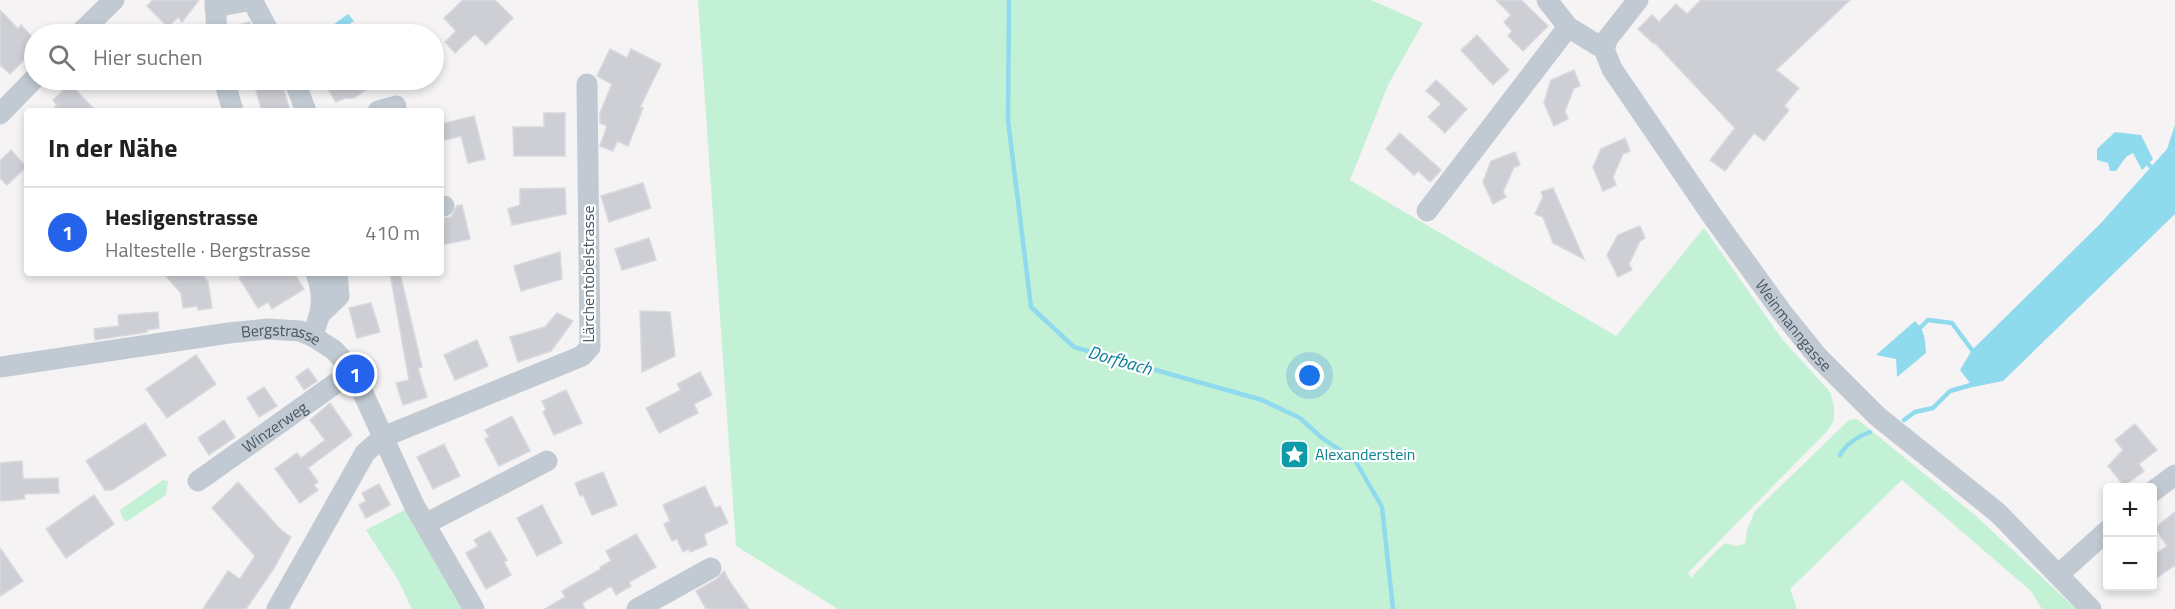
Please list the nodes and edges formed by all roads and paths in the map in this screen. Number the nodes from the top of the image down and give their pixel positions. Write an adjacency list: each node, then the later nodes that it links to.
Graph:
1 (114, 0): 6 (street)
2 (252, 0): 5 (street); 8 (street)
3 (1547, 0): 9 (street)
4 (1638, 0): 10 (street)
5 (215, 4): 7 (street)
6 (89, 24)
7 (216, 24)
8 (265, 24)
9 (1568, 27): 10 (street); 18 (street)
10 (1604, 49): 33 (street, Weinmanngasse)
11 (587, 84): 25 (street, Lärchentobelstrasse)
12 (24, 89): 17 (street)
13 (227, 90): 15 (street)
14 (298, 90): 16 (street)
15 (232, 108)
16 (305, 108)
17 (0, 114)
18 (1427, 211)
19 (317, 276): 21 (street)
20 (337, 276): 21 (street)
21 (321, 313): 22 (street)
22 (312, 336): 23 (street, Bergstrasse); 24 (street, Bergstrasse)
23 (0, 367)
24 (353, 371): 25 (street, Bergstrasse); 28 (street, Winzerweg)
25 (383, 437): 30 (street, Bergstrasse); 34 (street)
26 (547, 461): 30 (street)
27 (2175, 475): 29 (street)
28 (198, 482)
29 (2157, 488)
30 (425, 524): 35 (street, Bergstrasse)
31 (2103, 534): 33 (street)
32 (711, 568): 36 (street)
33 (2058, 575): 37 (street, Weinmanngasse)
34 (277, 609)
35 (474, 609)
36 (637, 609)
37 (2091, 609)

